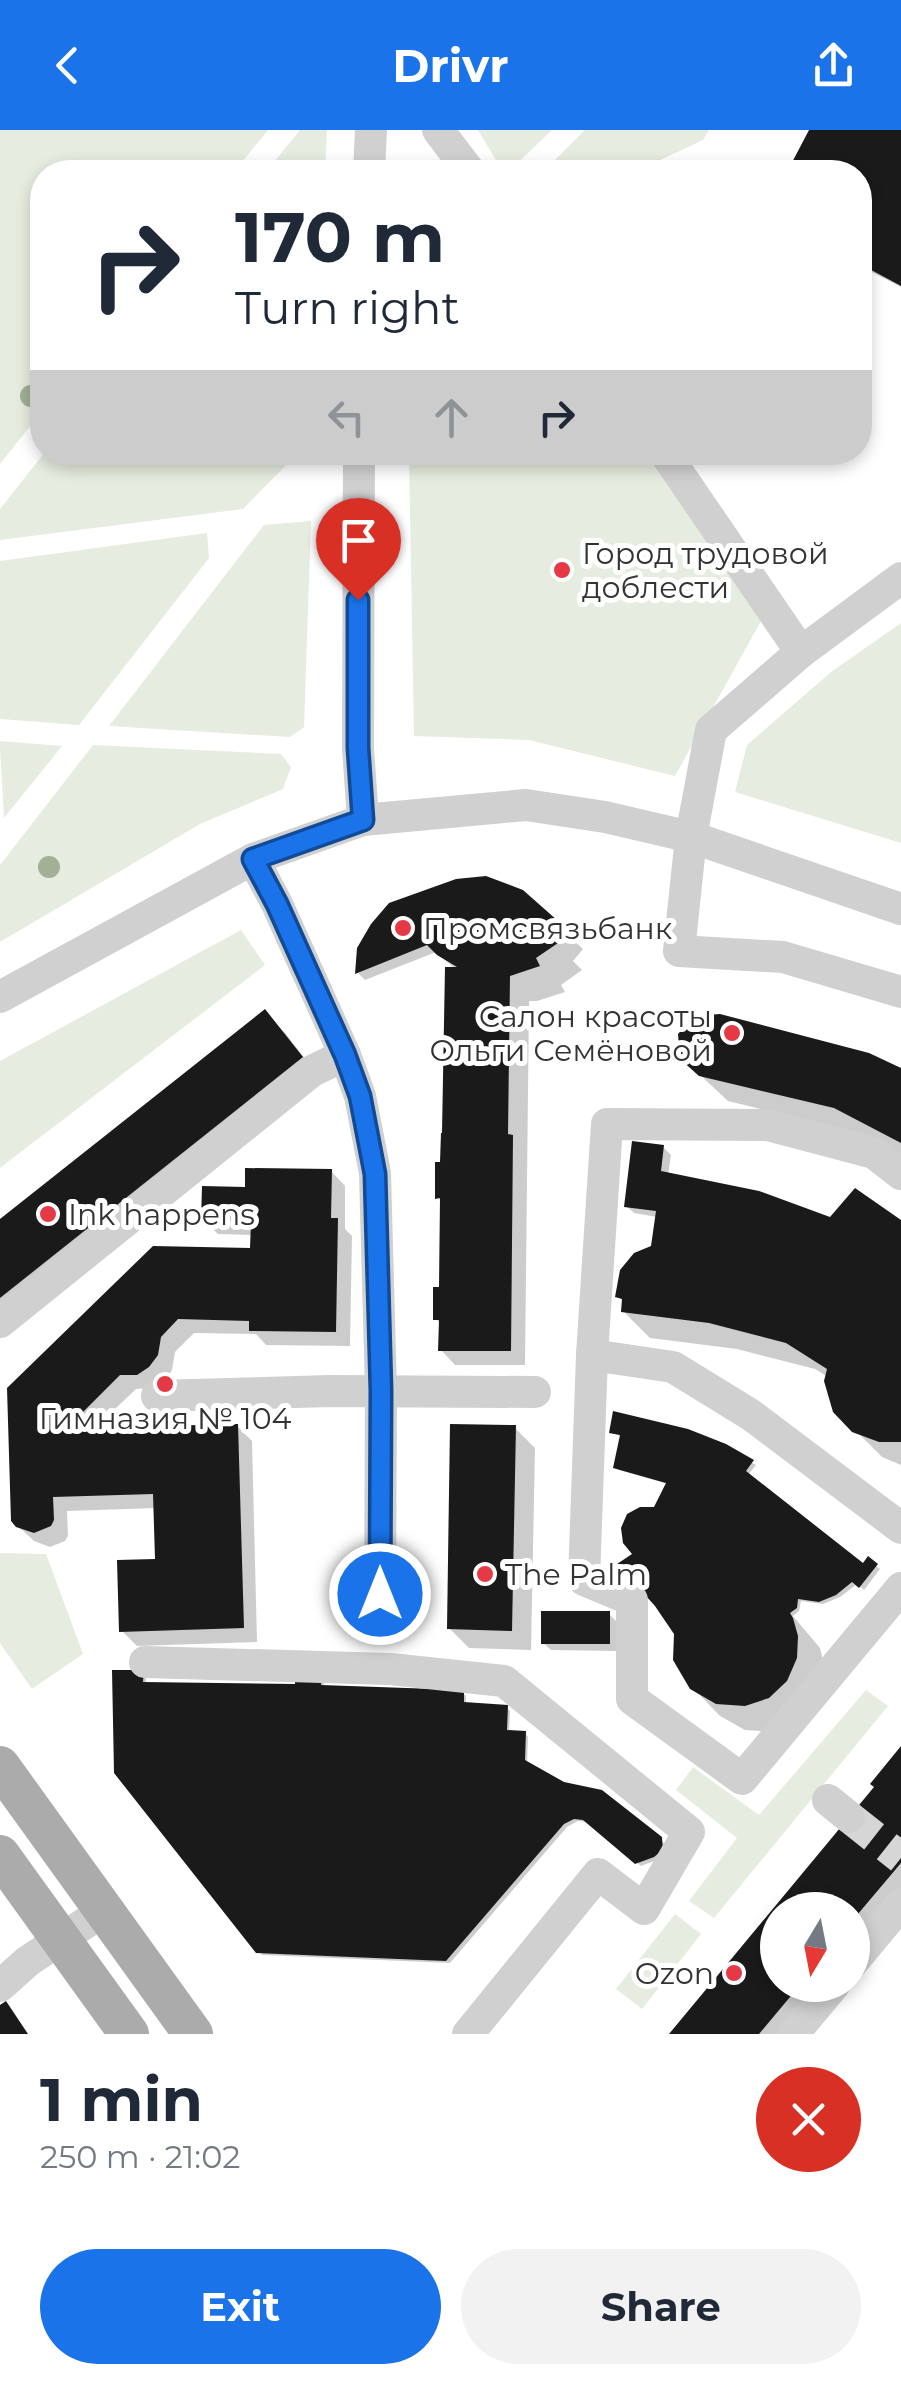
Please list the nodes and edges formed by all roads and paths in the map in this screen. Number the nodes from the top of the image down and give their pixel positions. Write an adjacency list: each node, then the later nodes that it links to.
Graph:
1 (371, 130): 3 (street)
2 (438, 130): 4 (street)
3 (369, 160)
4 (461, 160)
5 (358, 465): 9 (street)
6 (673, 465): 8 (street)
7 (901, 578): 8 (street)
8 (801, 652): 10 (street)
9 (363, 820): 10 (street); 11 (street)
10 (690, 837): 12 (street); 13 (street)
11 (253, 859): 14 (street); 15 (street)
12 (901, 908)
13 (901, 992)
14 (0, 997)
15 (345, 1055): 17 (street); 19 (street)
16 (901, 1174): 18 (street)
17 (0, 1322)
18 (592, 1355): 22 (street); 23 (street)
19 (381, 1391): 20 (street); 21 (street); 24 (street)
20 (535, 1392)
21 (157, 1396)
22 (901, 1528)
23 (901, 1588)
24 (380, 1594)
25 (145, 1662): 36 (street)
26 (0, 1766): 29 (main road)
27 (0, 1855): 30 (main road)
28 (901, 1904): 31 (street)
29 (105, 1910): 30 (street); 35 (main road)
30 (61, 1939): 32 (street); 34 (main road)
31 (870, 1941)
32 (0, 1986)
33 (820, 2002): 37 (street)
34 (129, 2034)
35 (193, 2034)
36 (468, 2034)
37 (793, 2034)

